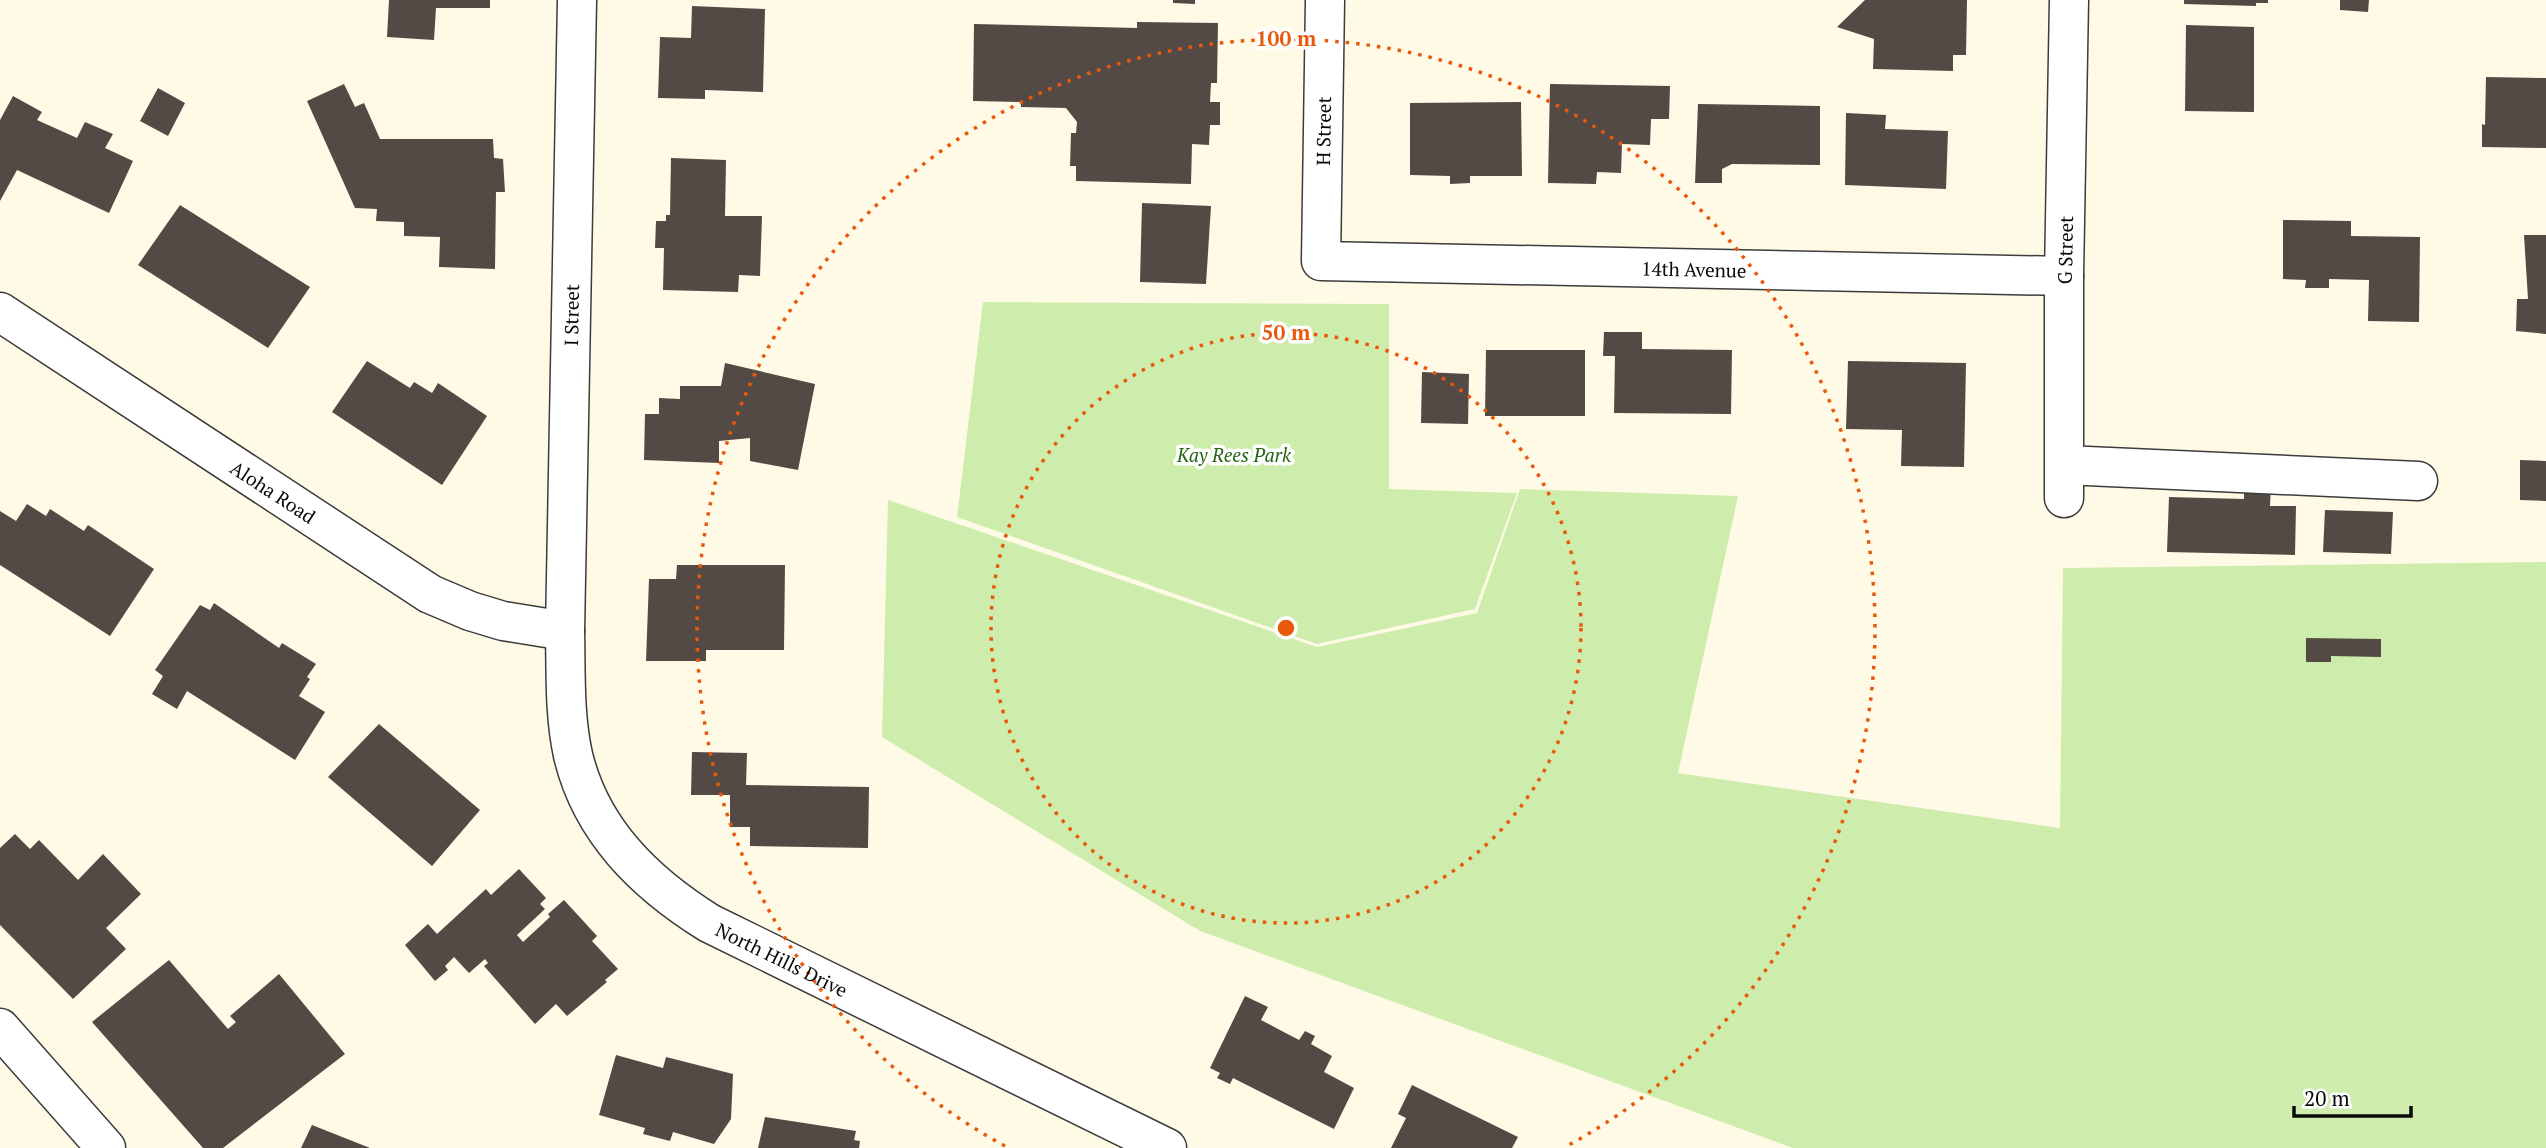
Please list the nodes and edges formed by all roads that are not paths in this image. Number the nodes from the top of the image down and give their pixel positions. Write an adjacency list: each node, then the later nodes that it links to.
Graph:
1 (577, 0): 8 (street, I Street)
2 (1325, 0): 4 (street, H Street)
3 (2069, 0): 5 (street, G Street)
4 (1321, 261): 5 (street, 14th Avenue)
5 (2064, 276): 7 (street, G Street)
6 (0, 312): 8 (street, Aloha Road)
7 (2418, 481)
8 (565, 631): 11 (street, North Hills Drive)
9 (0, 1028): 10 (street)
10 (106, 1148)
11 (1167, 1148)

